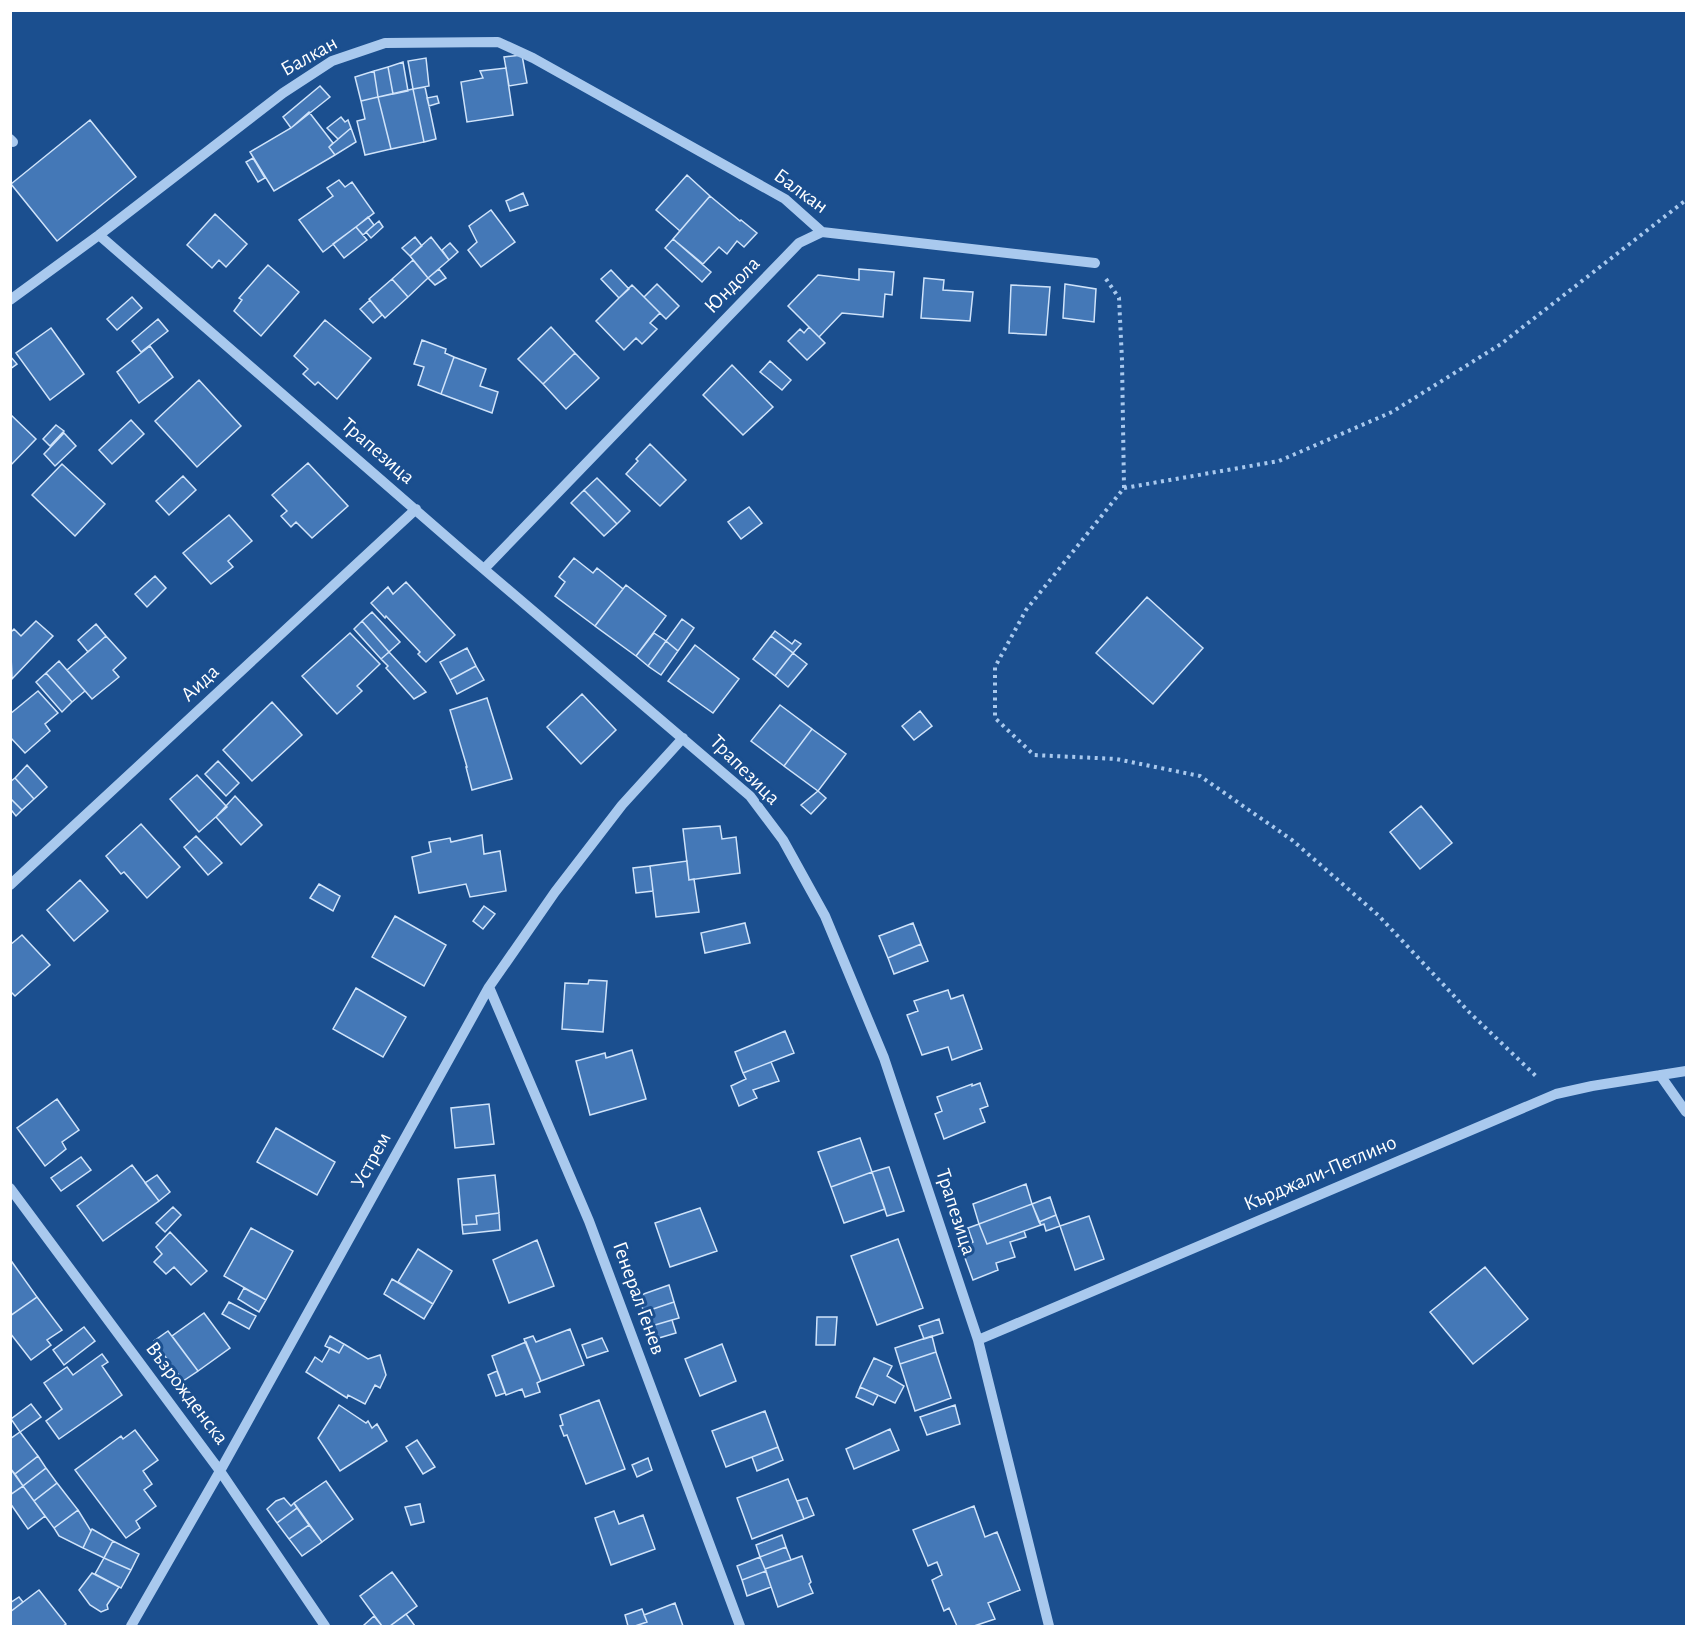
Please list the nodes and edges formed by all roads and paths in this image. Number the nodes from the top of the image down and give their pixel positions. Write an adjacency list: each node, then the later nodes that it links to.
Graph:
1 (1686, 200): 6 (path)
2 (822, 232): 3 (street, Балкан); 4 (street); 8 (street, Юндола)
3 (99, 235): 5 (street, Балкан); 7 (street, Трапезица)
4 (1095, 263): 6 (path)
5 (10, 300)
6 (1124, 488): 14 (path)
7 (416, 509): 8 (street, Трапезица); 10 (street, Аида)
8 (484, 569): 9 (street, Трапезица)
9 (683, 738): 11 (street, Устрем); 17 (street, Трапезица)
10 (10, 885)
11 (489, 987): 18 (street, Устрем); 21 (street, Генерал Генев)
12 (1686, 1071): 13 (street, Кърджали-Петлино)
13 (1660, 1075): 14 (street, Кърджали-Петлино); 15 (street)
14 (1556, 1094): 17 (street, Кърджали-Петлино)
15 (1686, 1112)
16 (10, 1188): 18 (street, Възрожденска)
17 (978, 1340): 22 (street, Трапезица)
18 (220, 1471): 19 (street, Устрем); 20 (street, Възрожденска)
19 (131, 1626)
20 (325, 1626)
21 (740, 1626)
22 (1049, 1626)

